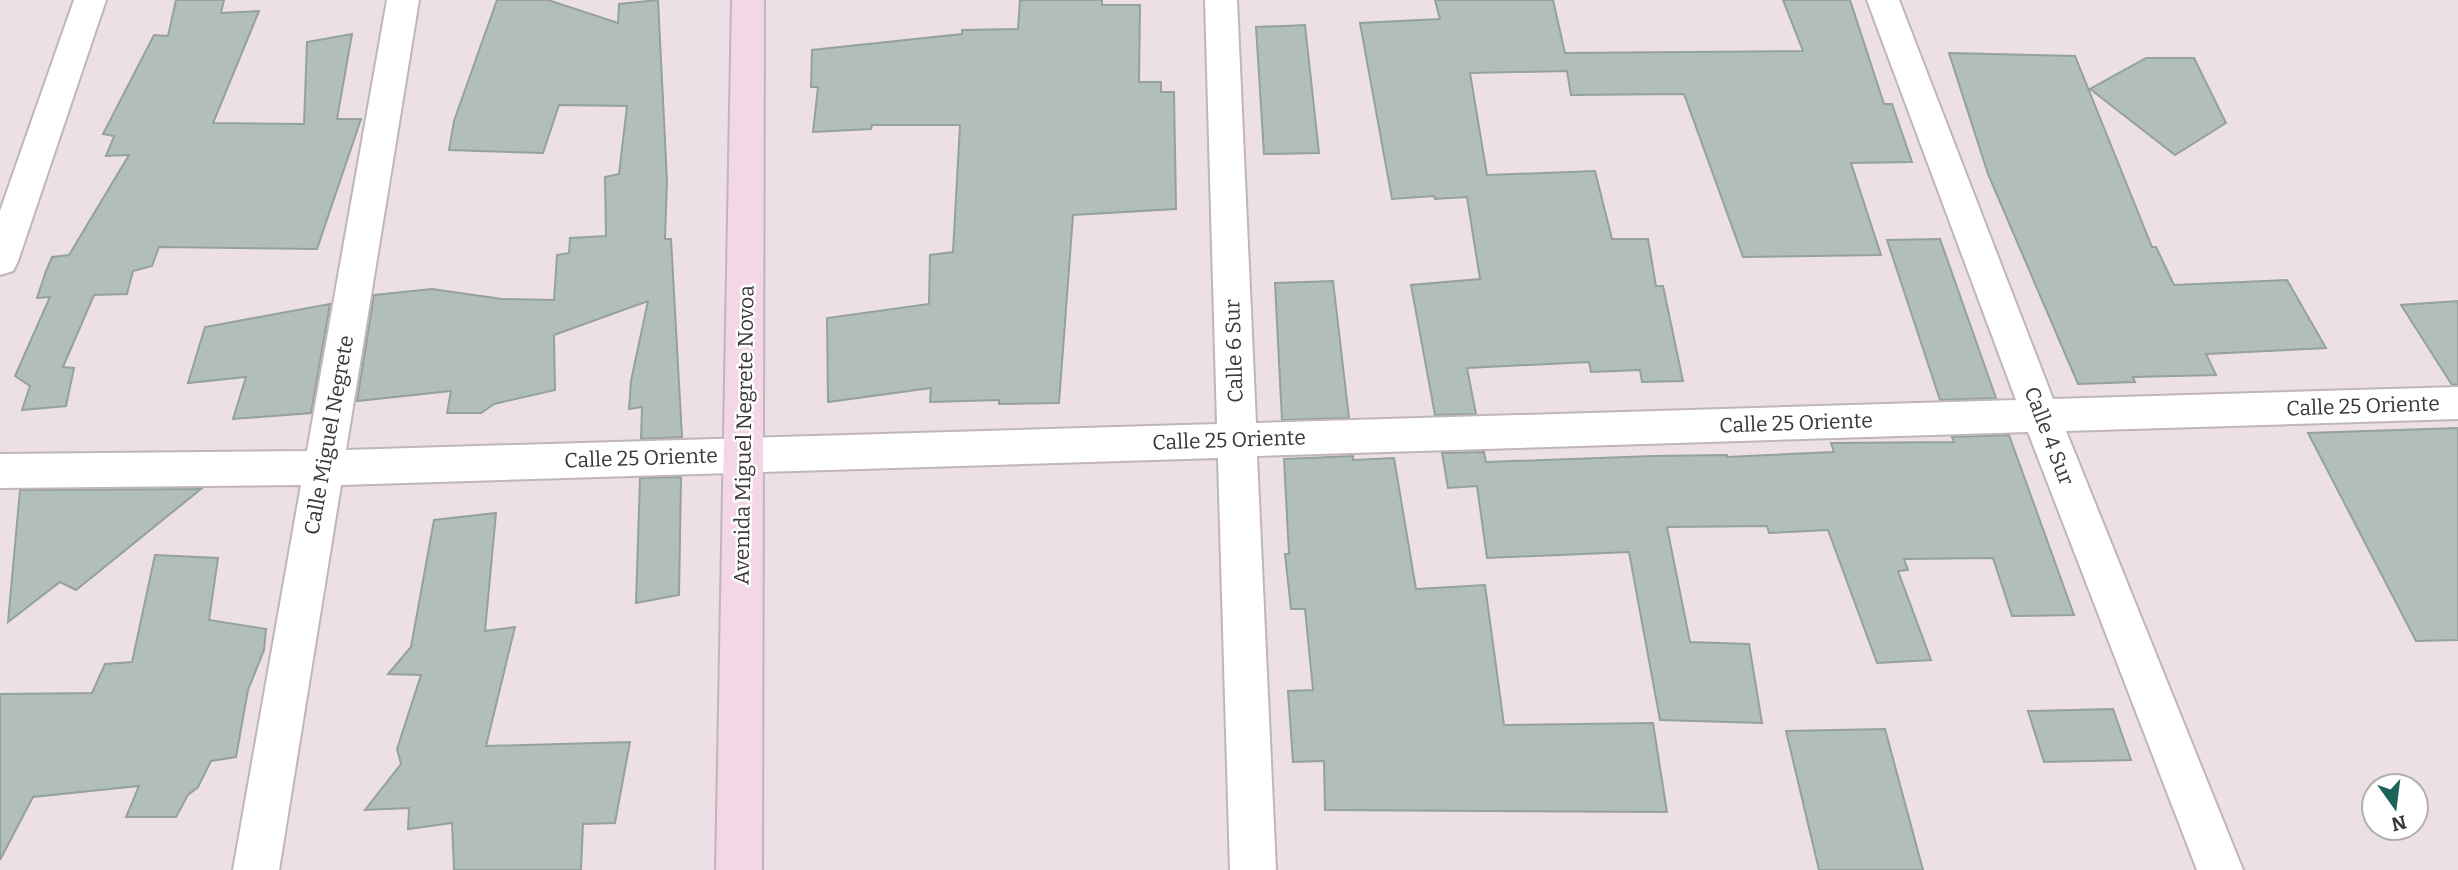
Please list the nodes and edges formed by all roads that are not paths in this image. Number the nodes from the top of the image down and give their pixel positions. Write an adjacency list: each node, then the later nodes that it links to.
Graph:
1 (90, 0): 6 (street)
2 (403, 0): 11 (street, Calle Miguel Negrete)
3 (748, 0): 10 (main road, Avenida Miguel Negrete Novoa)
4 (1221, 0): 9 (street, Calle 6 Sur)
5 (1883, 0): 8 (street, Calle 4 Sur)
6 (0, 261)
7 (2458, 403): 8 (street, Calle 25 Oriente)
8 (2041, 416): 9 (street, Calle 25 Oriente); 16 (street, Calle 4 Sur)
9 (1237, 439): 10 (street, Calle 25 Oriente); 15 (street, Calle 6 Sur)
10 (743, 455): 11 (street, Calle 25 Oriente); 14 (main road, Avenida Miguel Negrete Novoa)
11 (324, 468): 12 (street, Calle 25 Oriente); 13 (street, Calle Miguel Negrete)
12 (0, 471)
13 (256, 870)
14 (739, 870)
15 (1253, 870)
16 (2220, 870)

